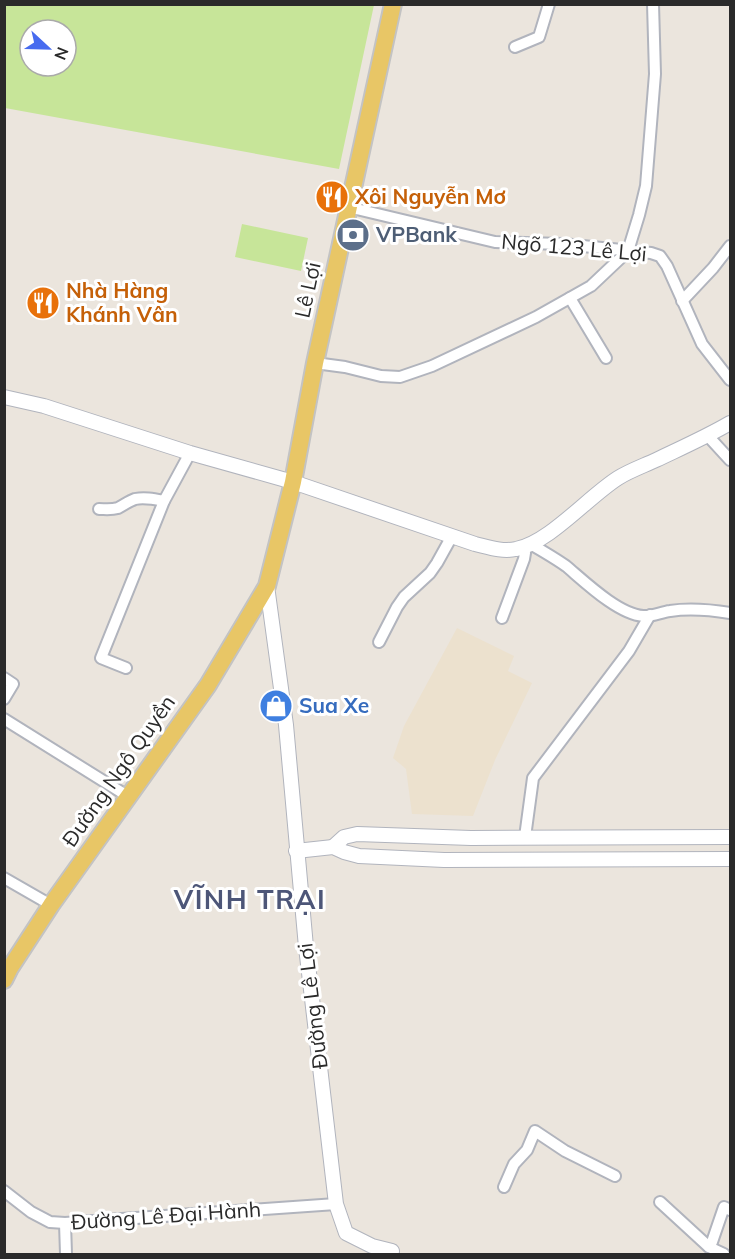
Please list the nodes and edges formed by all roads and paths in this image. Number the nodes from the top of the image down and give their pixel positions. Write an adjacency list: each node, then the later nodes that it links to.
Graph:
1 (393, 4): 5 (main road, Lê Lợi)
2 (549, 4): 4 (street)
3 (653, 4): 7 (street)
4 (515, 47)
5 (348, 207): 7 (street, Ngõ 123 Lê Lợi); 11 (main road, Lê Lợi)
6 (730, 246): 9 (street)
7 (628, 250): 8 (street); 9 (street, Ngõ 123 Lê Lợi)
8 (570, 298): 10 (street); 11 (street)
9 (682, 301): 12 (street, Ngõ 123 Lê Lợi)
10 (606, 357)
11 (315, 363): 18 (main road, Lê Lợi)
12 (730, 380)
13 (4, 397): 16 (street)
14 (730, 423): 15 (street)
15 (708, 436): 17 (street); 22 (street)
16 (190, 453): 18 (street); 19 (street)
17 (730, 460)
18 (293, 482): 21 (street); 23 (main road, Lê Lợi)
19 (164, 501): 20 (street); 28 (street)
20 (99, 509)
21 (452, 536): 22 (street); 27 (street)
22 (527, 545): 25 (street); 26 (street)
23 (267, 586): 32 (main road, Đường Ngô Quyền); 38 (street, Đường Lê Lợi)
24 (730, 613): 25 (street)
25 (650, 615): 34 (street)
26 (502, 618)
27 (379, 642)
28 (126, 668)
29 (4, 678): 30 (street)
30 (4, 699)
31 (4, 719): 32 (street)
32 (129, 797): 43 (main road, Đường Ngô Quyền)
33 (443, 837): 34 (street); 37 (street); 40 (street)
34 (525, 837): 35 (street)
35 (577, 837): 36 (street); 41 (street)
36 (730, 837)
37 (333, 847): 38 (street); 40 (street)
38 (296, 850): 49 (street, Đường Lê Lợi)
39 (730, 859): 41 (street)
40 (444, 860): 41 (street)
41 (578, 860)
42 (4, 878): 43 (street)
43 (51, 905): 44 (main road, Đường Ngô Quyền)
44 (4, 980)
45 (615, 1176): 46 (street)
46 (504, 1187)
47 (4, 1191): 51 (street, Đường Lê Đại Hành)
48 (660, 1202): 52 (street)
49 (336, 1204): 51 (street, Đường Lê Đại Hành); 53 (street, Đường Lê Lợi)
50 (730, 1210): 52 (street)
51 (65, 1223): 54 (street)
52 (709, 1247): 55 (street)
53 (392, 1251)
54 (66, 1254)
55 (724, 1254)

